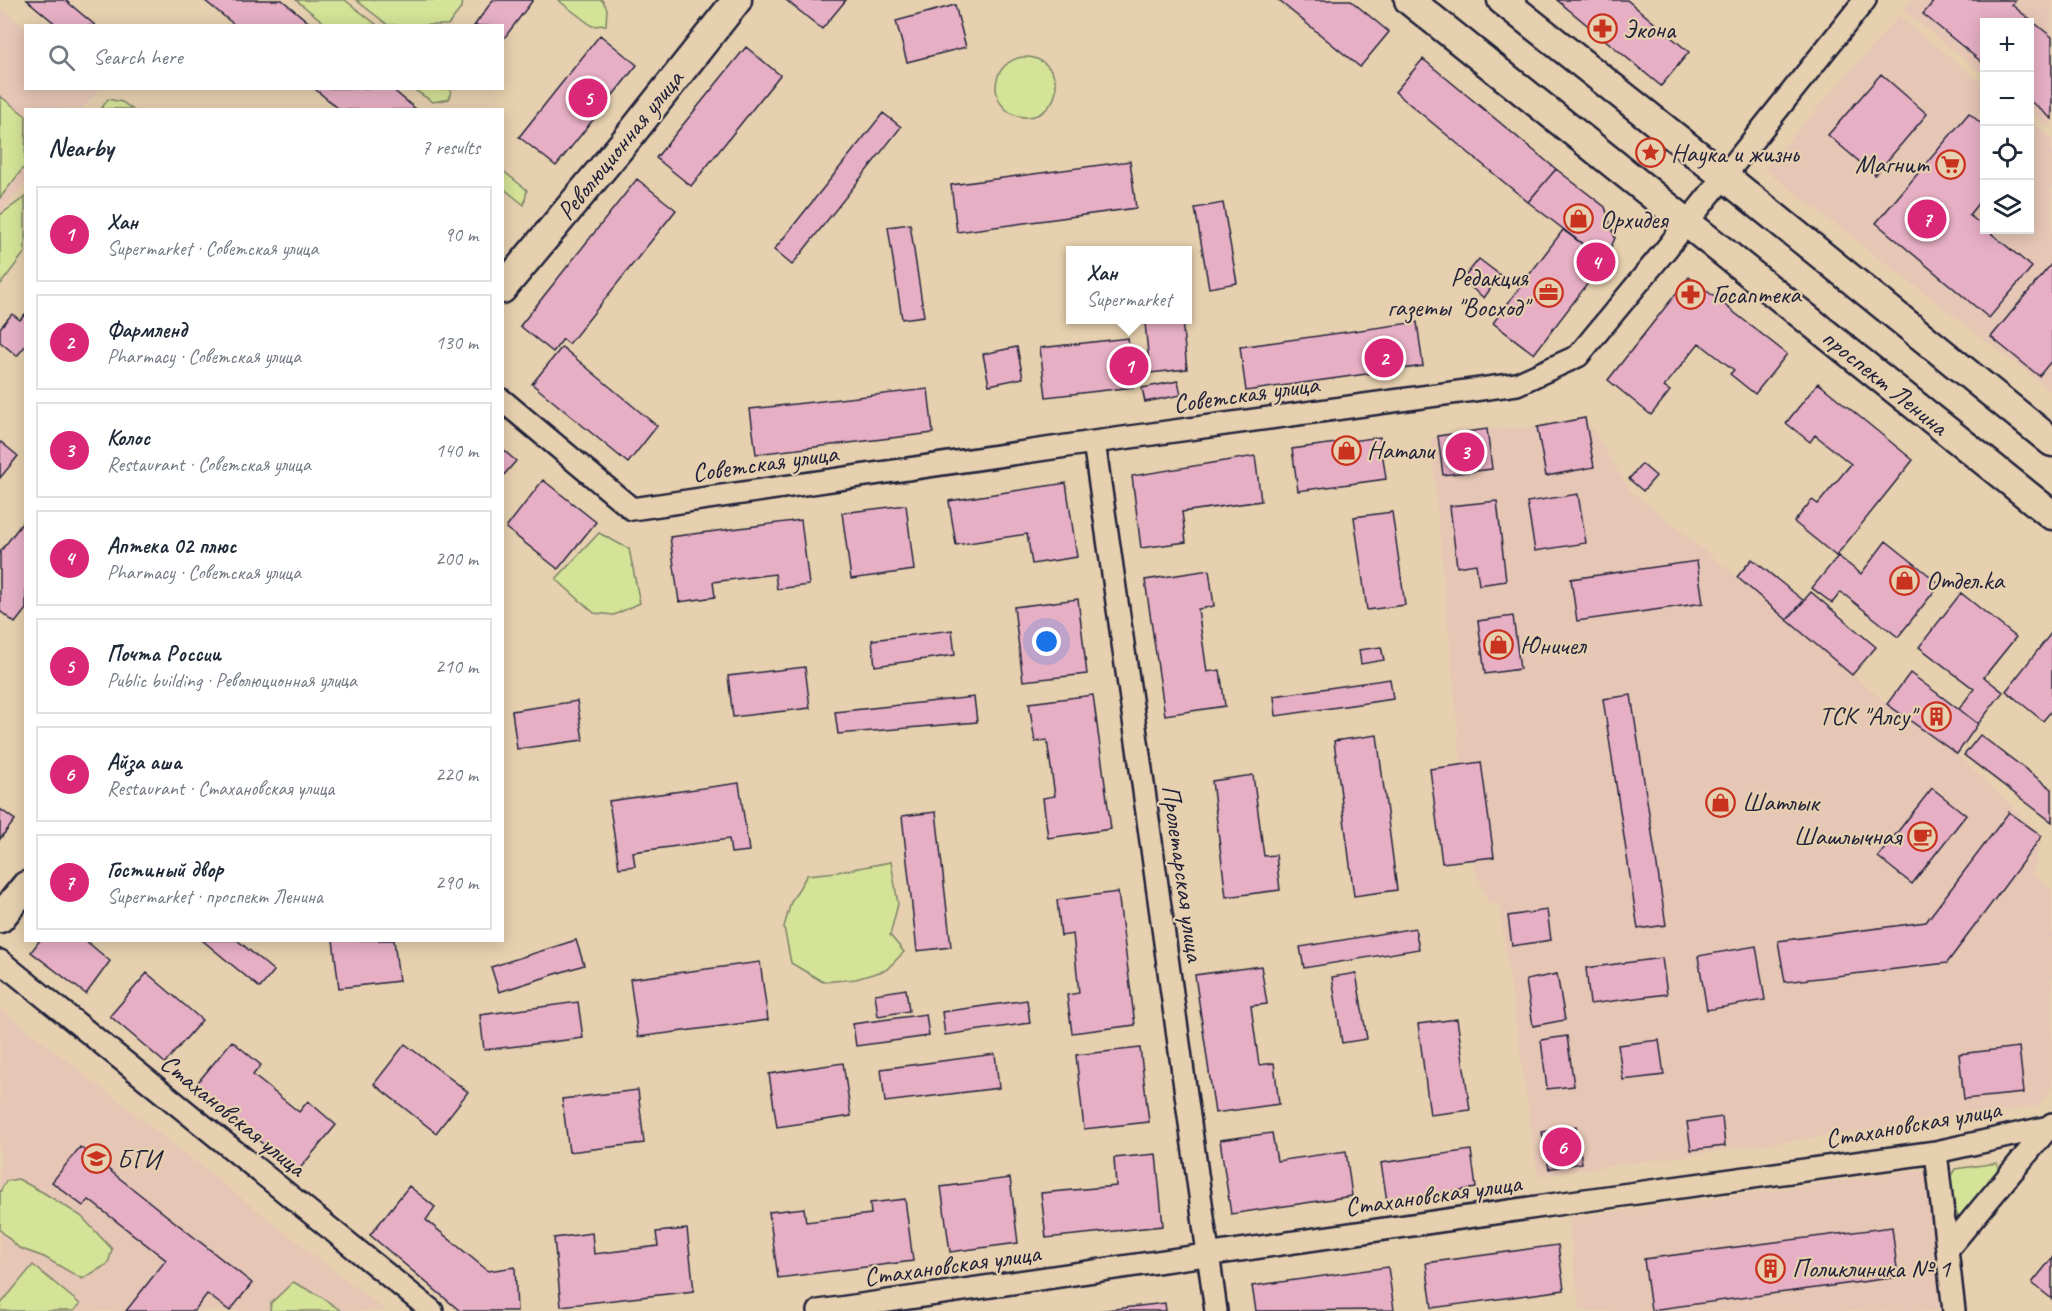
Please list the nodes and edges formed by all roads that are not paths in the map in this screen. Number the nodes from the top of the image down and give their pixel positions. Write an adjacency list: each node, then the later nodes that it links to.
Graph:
1 (738, 0): 7 (street, Революционная улица)
2 (1409, 0): 6 (street, проспект Ленина)
3 (1502, 0): 5 (street)
4 (1865, 0): 5 (street, Советская улица)
5 (1724, 176): 6 (street, Советская улица); 10 (street)
6 (1686, 223): 9 (street, Советская улица); 11 (street, проспект Ленина)
7 (504, 287)
8 (504, 402): 9 (street, Советская улица)
9 (1094, 442): 18 (street, Пролетарская улица)
10 (2052, 442)
11 (2052, 515)
12 (24, 888): 13 (street)
13 (0, 918)
14 (0, 961): 19 (street, Стахановская улица)
15 (2051, 1126): 16 (street, Стахановская улица); 17 (street)
16 (1936, 1152): 17 (street); 18 (street, Стахановская улица)
17 (1947, 1250): 22 (street)
18 (1209, 1256): 20 (street, Стахановская улица); 21 (street, Пролетарская улица)
19 (432, 1311)
20 (819, 1311)
21 (1215, 1311)
22 (1954, 1311)

